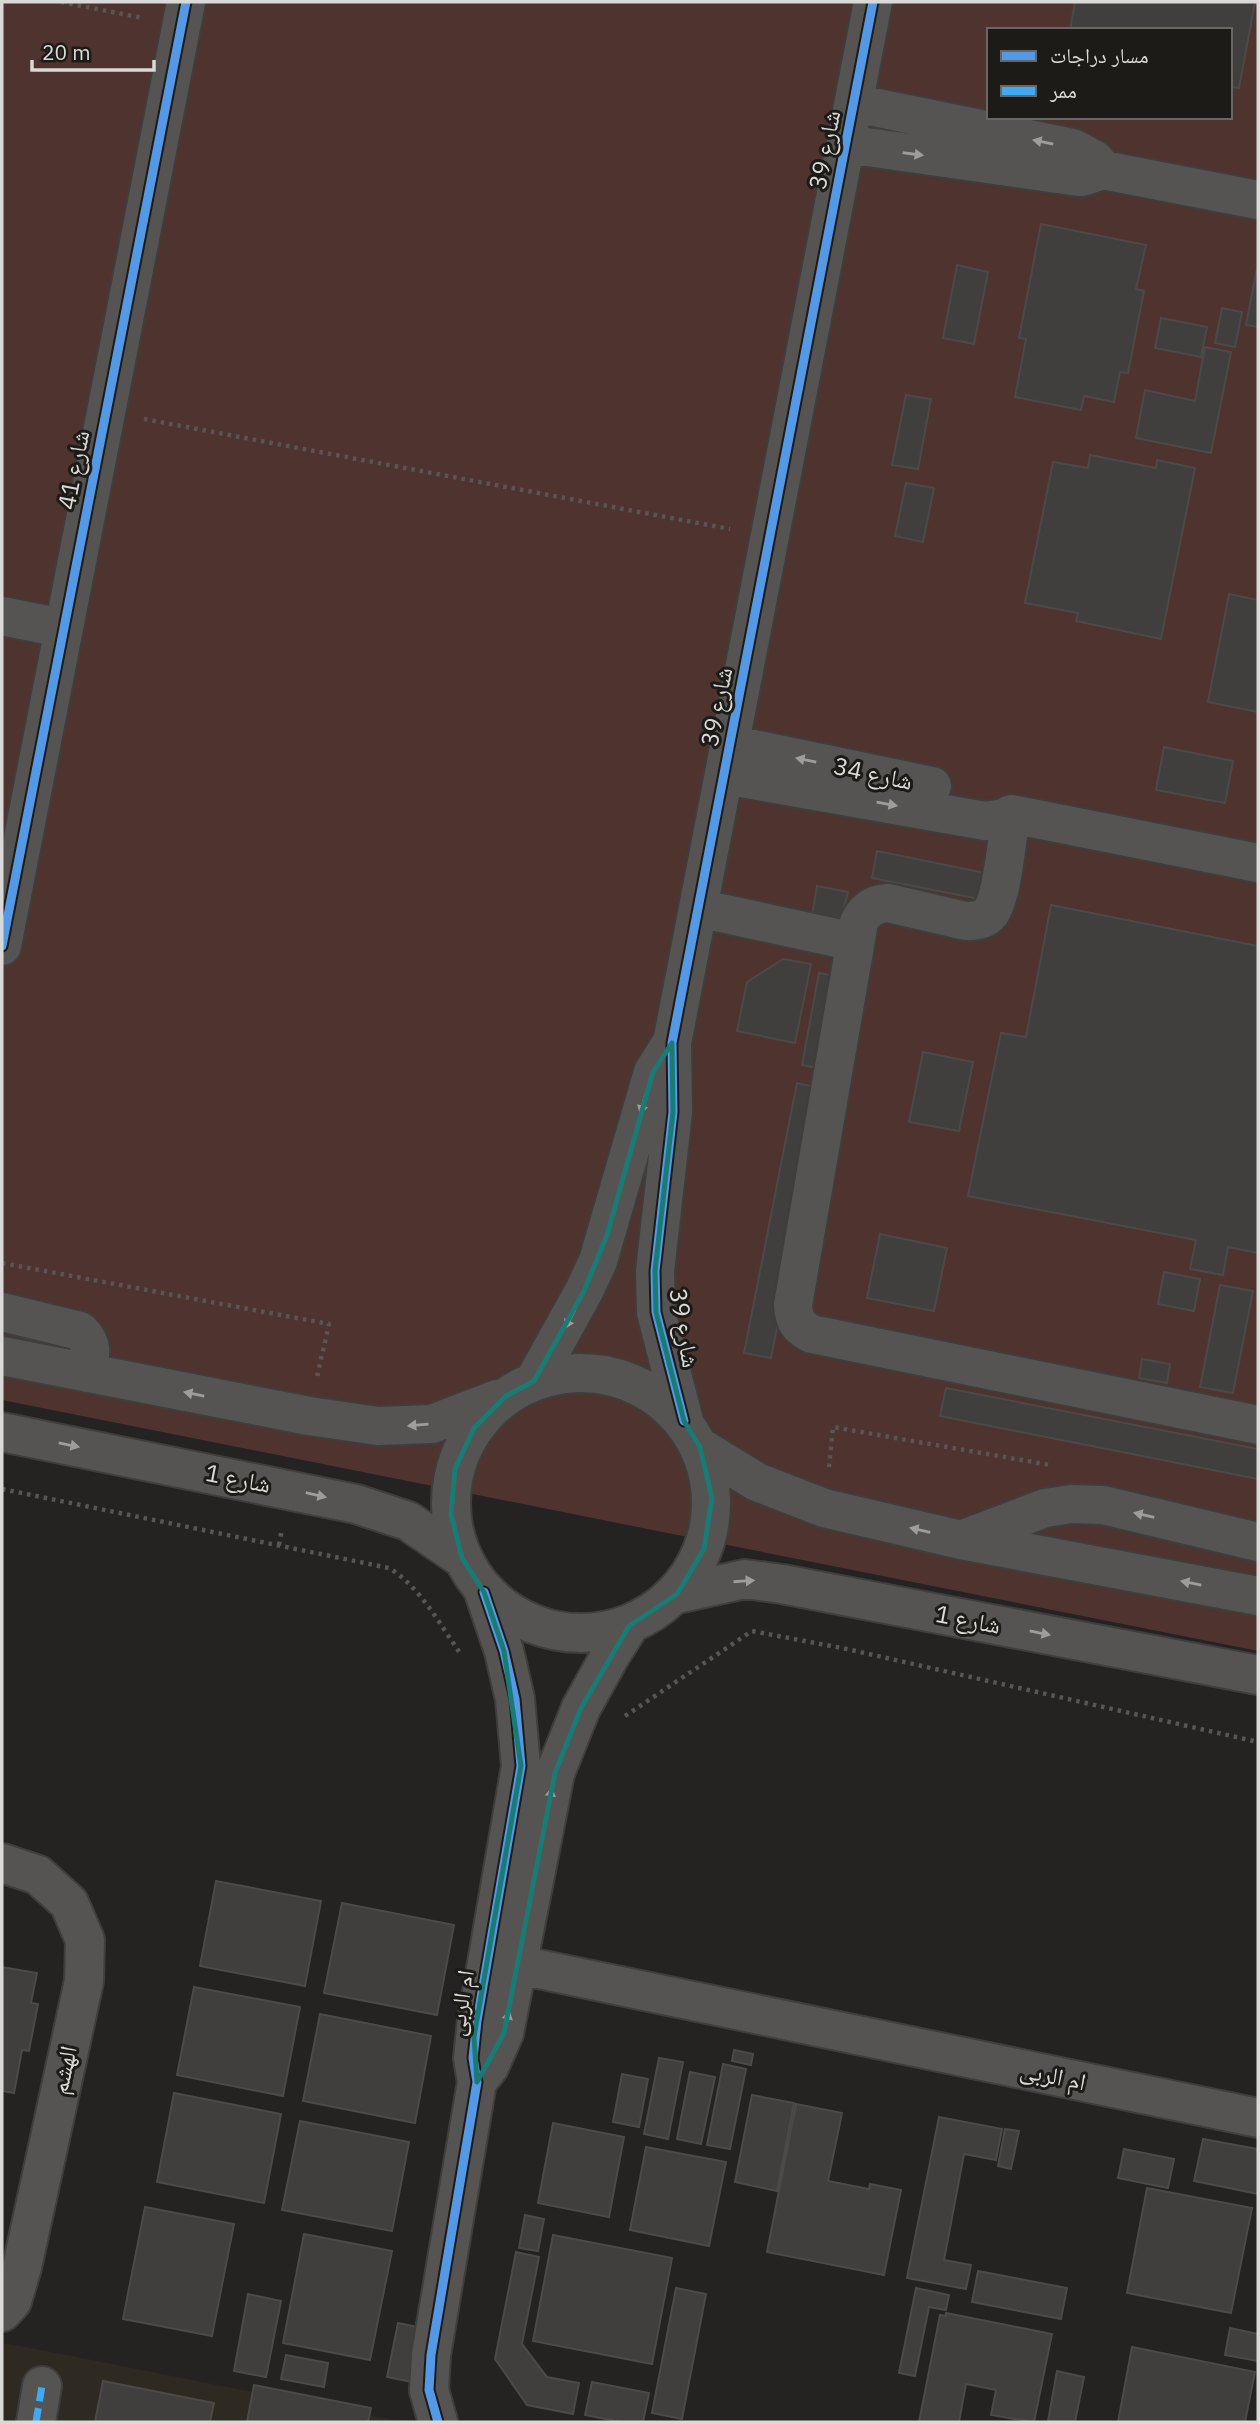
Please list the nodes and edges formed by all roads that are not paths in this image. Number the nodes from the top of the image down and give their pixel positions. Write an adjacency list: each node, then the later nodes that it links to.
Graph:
1 (873, 2): 3 (street, شارع 39)
2 (184, 14): 8 (street, شارع 41)
3 (854, 103): 4 (street, شارع 39); 5 (street, one-way to 3)
4 (846, 144): 5 (street, one-way to 5); 9 (street, شارع 39)
5 (1103, 170): 6 (street)
6 (1258, 200)
7 (2, 616): 8 (street)
8 (62, 628): 14 (street, شارع 41)
9 (727, 760): 10 (street, شارع 34); 12 (street, شارع 39)
10 (1011, 814): 11 (street, شارع 34); 13 (street)
11 (1258, 863)
12 (698, 908): 13 (street); 15 (street, شارع 39)
13 (855, 942): 20 (street)
14 (2, 946)
15 (672, 1043): 19 (street, شارع 39, one-way to 19); 22 (street, شارع 39)
16 (2, 1312): 18 (street)
17 (2, 1356): 18 (street)
18 (87, 1373): 19 (street, one-way to 18)
19 (520, 1388): 22 (street); 25 (street, شارع 39)
20 (1258, 1425)
21 (2, 1432): 25 (street, شارع 1, one-way to 25)
22 (692, 1434): 23 (street, one-way to 22); 27 (street, شارع 39)
23 (961, 1540): 24 (street, one-way to 23); 28 (street, one-way to 23)
24 (1258, 1542)
25 (462, 1558): 26 (street)
26 (484, 1591): 29 (street); 33 (street, ام الربى)
27 (677, 1594): 29 (street); 30 (street, شارع 1, one-way to 30)
28 (1258, 1595)
29 (629, 1626): 32 (street, ام الربى, one-way to 29)
30 (1258, 1675)
31 (2, 1863): 35 (street, الهشم)
32 (519, 1965): 33 (street, ام الربى, one-way to 32); 34 (street, ام الربى)
33 (477, 2082): 36 (street, ام الربى)
34 (1258, 2118)
35 (2, 2312)
36 (438, 2422)

